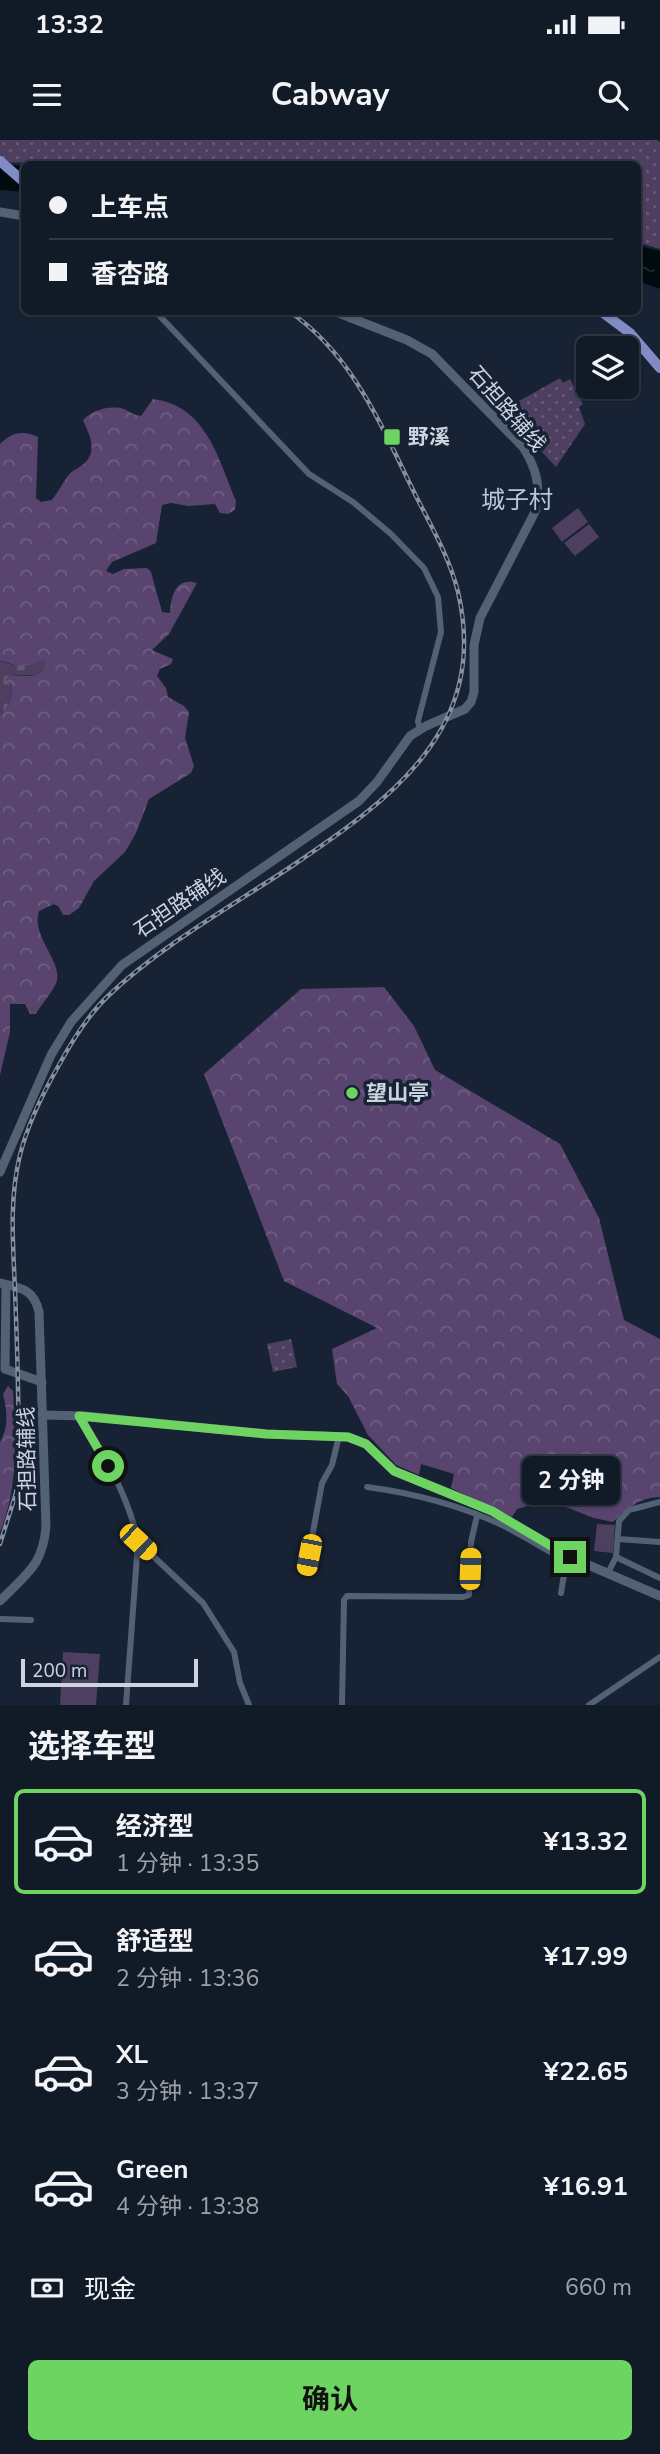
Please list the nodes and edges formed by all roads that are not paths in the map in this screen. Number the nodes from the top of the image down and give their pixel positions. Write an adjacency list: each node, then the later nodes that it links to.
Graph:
1 (0, 161): 2 (main road)
2 (21, 179)
3 (0, 212): 4 (main road)
4 (21, 216)
5 (159, 315): 9 (street)
6 (344, 315): 9 (main road, 石担路辅线)
7 (606, 315): 8 (main road)
8 (660, 368)
9 (420, 730): 10 (main road, 石担路辅线)
10 (0, 1172)
11 (3, 1284): 12 (main road); 13 (main road, 石担路辅线)
12 (3, 1369): 13 (main road)
13 (42, 1382): 14 (main road, 石担路辅线)
14 (43, 1415): 15 (main road); 30 (main road, 石担路辅线)
15 (79, 1416): 16 (main road); 21 (street)
16 (339, 1436): 24 (main road); 25 (street)
17 (367, 1487): 19 (street)
18 (660, 1502): 20 (street)
19 (477, 1516): 24 (street); 36 (street)
20 (618, 1539): 22 (street); 23 (street)
21 (138, 1542): 34 (street); 35 (street)
22 (660, 1542)
23 (616, 1557): 26 (street); 27 (street)
24 (567, 1558): 26 (main road); 28 (street)
25 (306, 1570)
26 (608, 1573): 29 (main road)
27 (660, 1578)
28 (561, 1593)
29 (660, 1596)
30 (0, 1601)
31 (0, 1619): 32 (street)
32 (31, 1620)
33 (660, 1657): 37 (street)
34 (126, 1705)
35 (249, 1705)
36 (342, 1705)
37 (589, 1705)

